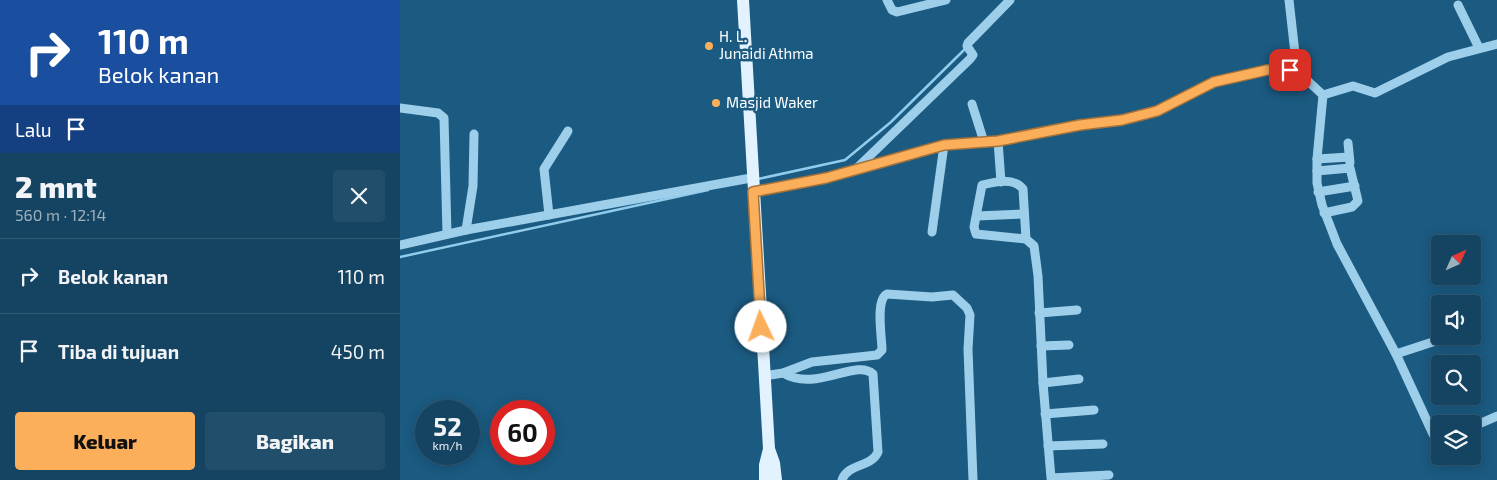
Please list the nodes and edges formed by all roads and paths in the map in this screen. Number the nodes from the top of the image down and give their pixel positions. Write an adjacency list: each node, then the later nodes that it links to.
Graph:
1 (743, 0): 25 (main road)
2 (887, 0): 3 (street)
3 (946, 0)
4 (1010, 0): 22 (street)
5 (1289, 0): 9 (street)
6 (1458, 5): 8 (street)
7 (1497, 44): 8 (street)
8 (1480, 48): 10 (street)
9 (1297, 71): 10 (street); 15 (street)
10 (1323, 95): 20 (street)
11 (972, 104): 16 (street)
12 (400, 108): 34 (street)
13 (568, 131): 30 (street)
14 (474, 134): 32 (street)
15 (998, 141): 16 (street); 24 (street)
16 (984, 142): 18 (street)
17 (1348, 143): 19 (street)
18 (944, 145): 22 (street); 33 (street)
19 (1349, 157): 20 (street); 21 (street)
20 (1317, 159): 23 (street)
21 (1350, 168): 23 (street); 26 (street)
22 (855, 170): 25 (street)
23 (1317, 171): 27 (street)
24 (1001, 182): 29 (street); 31 (street)
25 (752, 185): 30 (street); 44 (main road)
26 (1355, 186): 27 (street); 28 (street)
27 (1318, 192): 28 (street)
28 (1324, 213): 42 (street)
29 (1024, 214): 31 (street); 35 (street)
30 (549, 215): 32 (street)
31 (977, 216): 35 (street)
32 (466, 230): 34 (street)
33 (932, 232)
34 (447, 234): 36 (street)
35 (1026, 239): 38 (street)
36 (400, 244)
37 (1077, 310): 38 (street)
38 (1039, 313): 41 (street)
39 (1431, 343): 42 (street)
40 (1069, 345): 41 (street)
41 (1041, 346): 46 (street)
42 (1396, 354): 51 (street)
43 (783, 373): 44 (street); 59 (street); 60 (street)
44 (764, 376): 54 (main road)
45 (1079, 378): 46 (street)
46 (1043, 383): 48 (street)
47 (1094, 410): 48 (street)
48 (1046, 414): 53 (street)
49 (1497, 416): 50 (street)
50 (1481, 422)
51 (1431, 430)
52 (1103, 444): 53 (street)
53 (1048, 446): 56 (street)
54 (768, 449): 57 (main road); 58 (main road)
55 (1109, 476): 56 (street)
56 (1051, 479)
57 (765, 480)
58 (776, 480)
59 (842, 480)
60 (973, 480)

